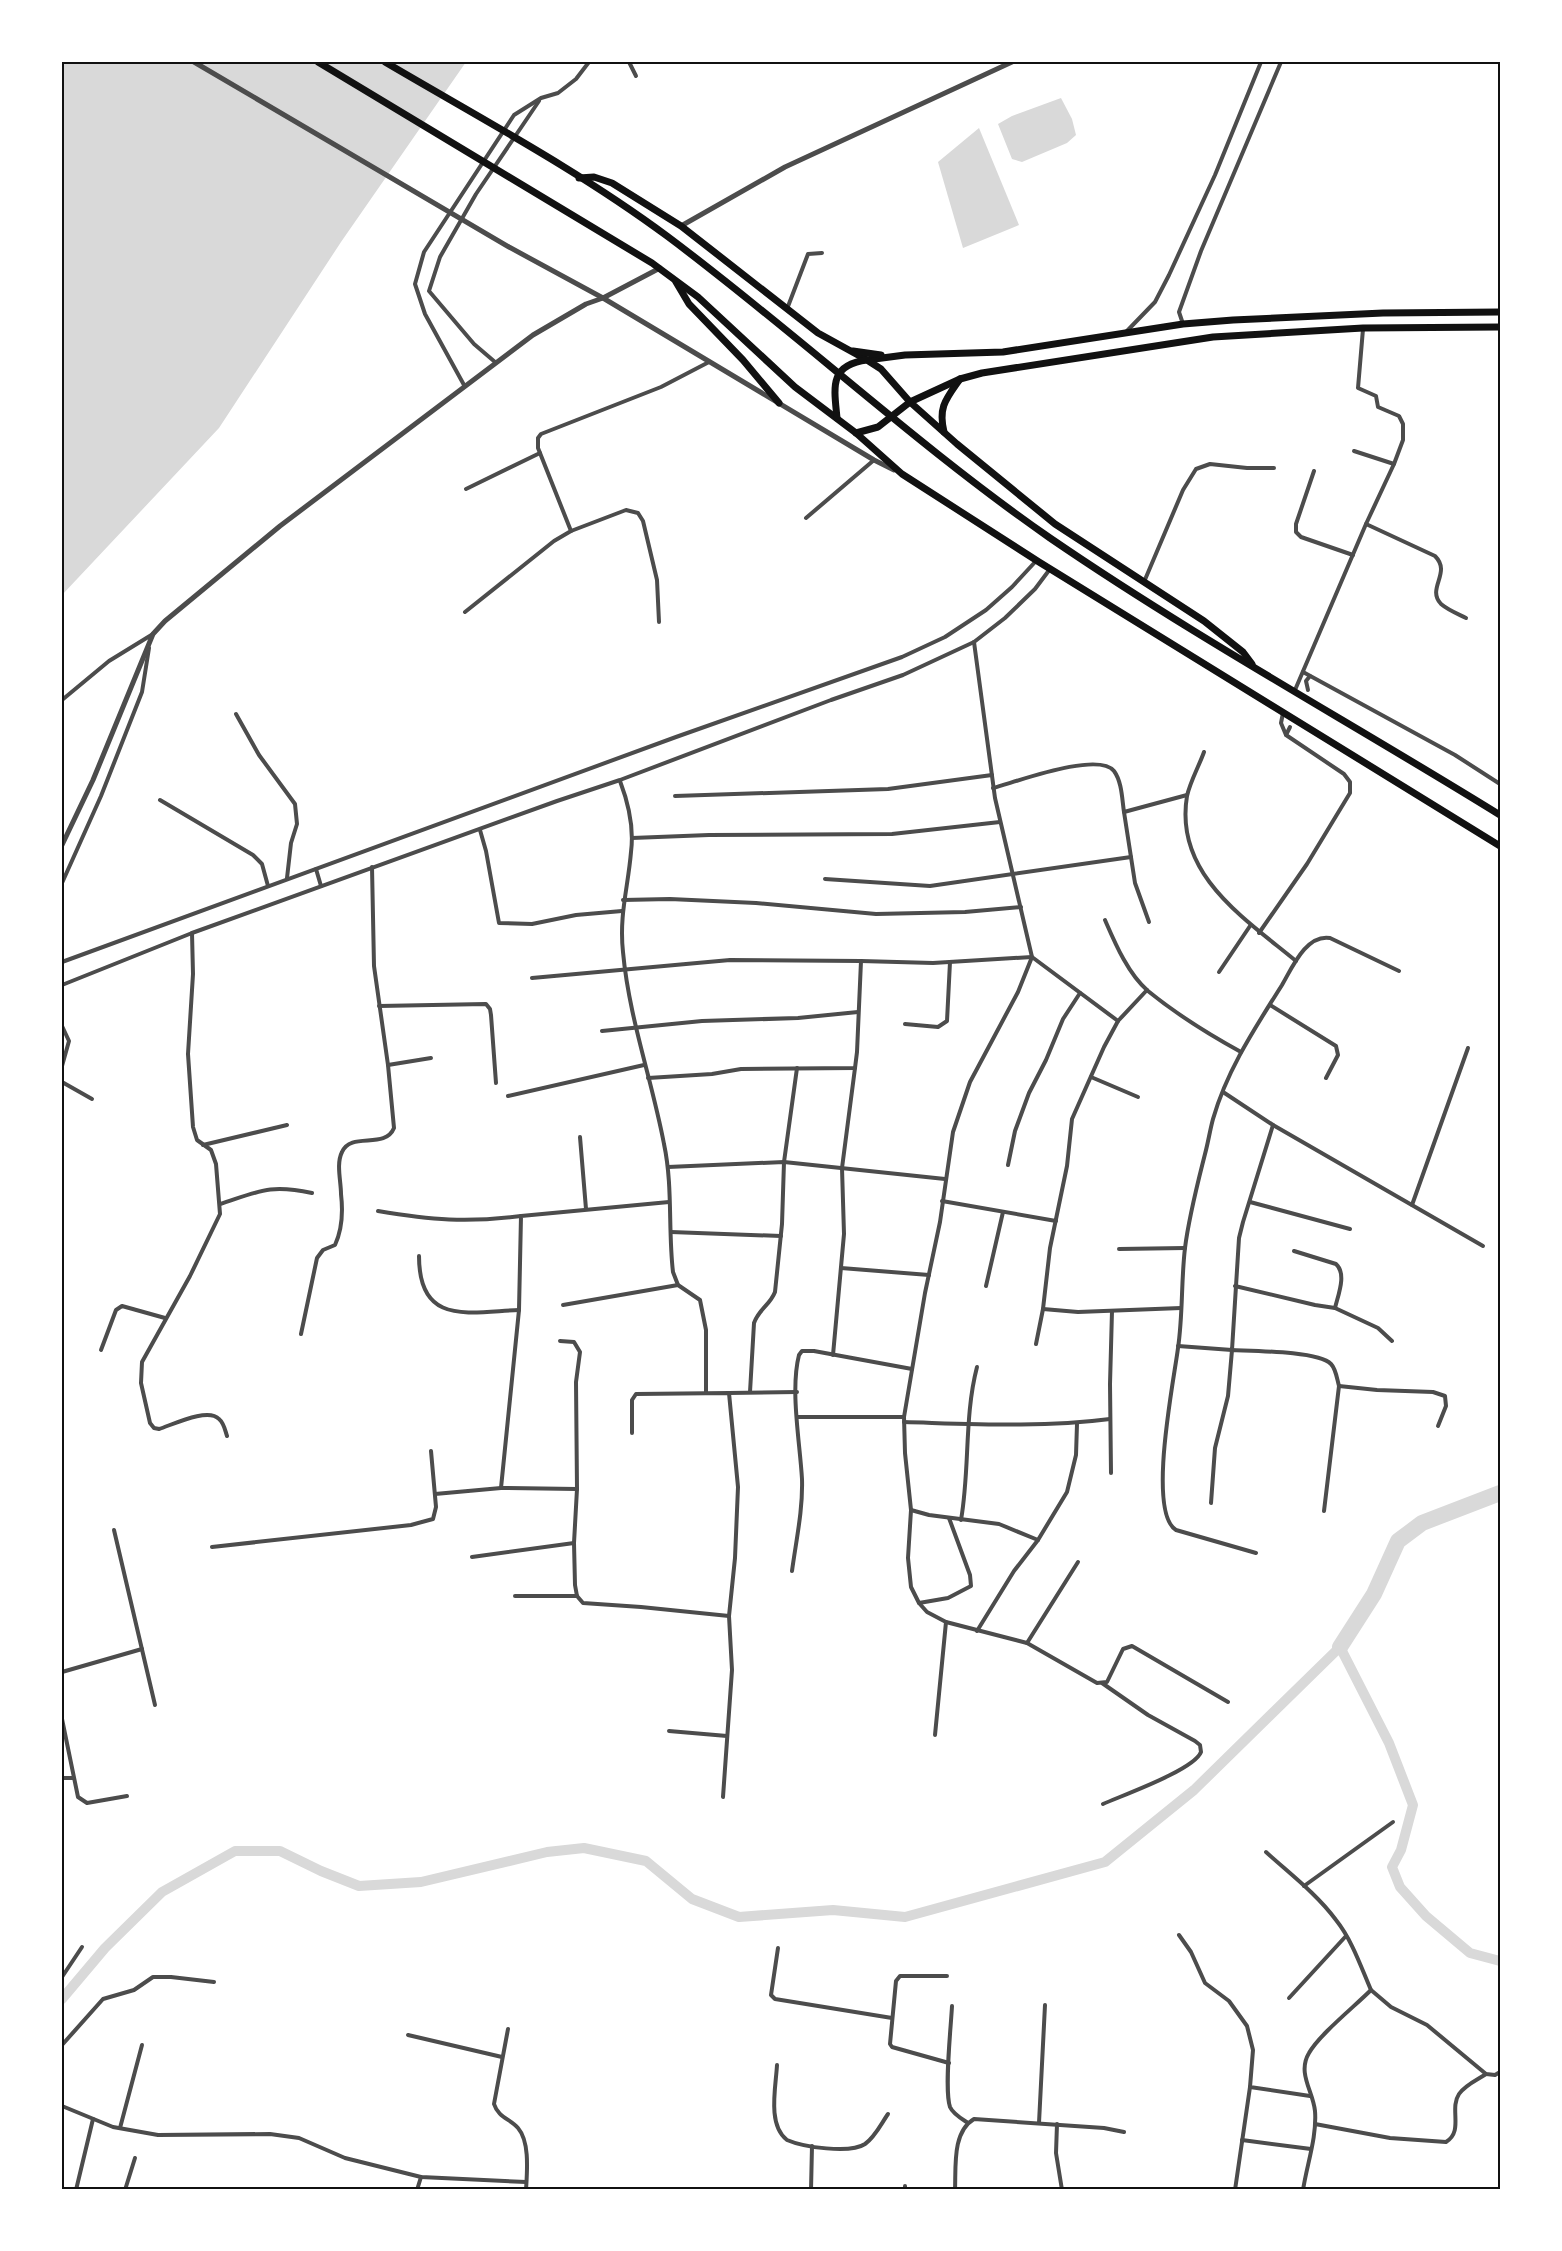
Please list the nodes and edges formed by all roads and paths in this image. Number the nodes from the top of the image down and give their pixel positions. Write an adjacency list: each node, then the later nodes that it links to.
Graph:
1 (194, 62): 16 (street)
2 (318, 62): 14 (highway)
3 (385, 62): 11 (highway)
4 (590, 62): 10 (street)
5 (629, 62): 9 (street)
6 (1012, 62): 12 (street)
7 (1261, 62): 22 (street)
8 (1281, 62): 19 (street)
9 (636, 76)
10 (541, 98): 26 (street); 29 (street)
11 (579, 178): 12 (highway); 56 (highway)
12 (681, 226): 17 (highway)
13 (822, 253): 17 (street)
14 (660, 268): 15 (highway); 16 (street)
15 (674, 279): 31 (highway); 32 (highway)
16 (603, 298): 26 (street); 27 (street)
17 (787, 309): 23 (highway)
18 (1500, 311): 19 (highway)
19 (1183, 324): 22 (highway)
20 (1500, 327): 21 (highway)
21 (1363, 328): 28 (highway); 38 (street)
22 (1124, 334): 24 (highway)
23 (841, 347): 24 (highway); 25 (highway)
24 (893, 357): 25 (highway)
25 (867, 360): 30 (highway); 32 (highway)
26 (495, 362): 29 (street)
27 (708, 362): 31 (street); 36 (street)
28 (960, 379): 30 (highway); 33 (highway)
29 (464, 385): 53 (street)
30 (910, 402): 33 (highway); 34 (highway)
31 (779, 403): 37 (street)
32 (837, 418): 34 (highway)
33 (944, 432): 49 (highway)
34 (856, 433): 41 (highway)
35 (1354, 451): 38 (street)
36 (540, 453): 42 (street); 45 (street)
37 (874, 460): 41 (street); 43 (street)
38 (1394, 464): 44 (street)
39 (1274, 468): 49 (street)
40 (1314, 471): 46 (street)
41 (902, 474): 47 (highway)
42 (466, 489)
43 (806, 518)
44 (1366, 524): 46 (street); 51 (street)
45 (571, 531): 50 (street); 52 (street)
46 (1353, 555): 57 (street)
47 (1038, 561): 48 (highway); 83 (street)
48 (1049, 568): 54 (street); 62 (highway)
49 (1144, 583): 56 (highway)
50 (465, 612)
51 (1466, 618)
52 (659, 622)
53 (153, 634): 55 (street); 61 (street)
54 (974, 642): 67 (street); 68 (street)
55 (149, 643): 79 (street); 87 (street)
56 (1255, 668): 59 (highway)
57 (1303, 672): 58 (street); 59 (street)
58 (1310, 676): 60 (street); 69 (street)
59 (1295, 690): 75 (highway)
60 (1308, 690)
61 (62, 700)
62 (1283, 712): 65 (street); 80 (highway)
63 (236, 714): 85 (street)
64 (1290, 727): 65 (street)
65 (1286, 735): 97 (street)
66 (1204, 752): 71 (street)
67 (992, 776): 70 (street); 72 (street)
68 (620, 780): 77 (street); 78 (street)
69 (1500, 784)
70 (993, 788): 74 (street); 76 (street)
71 (1188, 795): 74 (street); 95 (street)
72 (675, 796)
73 (160, 800): 88 (street)
74 (1124, 812): 81 (street)
75 (1500, 815)
76 (1000, 822): 78 (street); 84 (street)
77 (480, 830): 82 (street); 92 (street)
78 (632, 838): 90 (street)
79 (62, 844)
80 (1500, 846)
81 (1131, 857): 84 (street); 94 (street)
82 (372, 867): 89 (street); 111 (street)
83 (316, 869): 85 (street); 89 (street)
84 (1012, 872): 86 (street); 91 (street)
85 (287, 878): 88 (street)
86 (825, 879)
87 (62, 883)
88 (268, 886): 101 (street)
89 (321, 886): 96 (street)
90 (623, 900): 91 (street); 92 (street)
91 (1021, 907): 98 (street)
92 (622, 911): 103 (street)
93 (1105, 920): 108 (street)
94 (1149, 922)
95 (1250, 926): 97 (street); 105 (street)
96 (192, 933): 107 (street); 138 (street)
97 (1259, 933): 100 (street)
98 (1032, 957): 102 (street); 109 (street); 143 (street)
99 (861, 961): 102 (street); 103 (street); 112 (street)
100 (1296, 961): 104 (street); 110 (street)
101 (62, 962)
102 (950, 962): 114 (street)
103 (625, 971): 106 (street); 116 (street)
104 (1399, 971)
105 (1219, 972)
106 (532, 978)
107 (62, 985)
108 (1147, 990): 113 (street); 119 (street)
109 (1080, 993): 113 (street); 140 (street)
110 (1270, 1005): 119 (street); 128 (street)
111 (379, 1006): 121 (street); 130 (street)
112 (858, 1012): 116 (street); 125 (street)
113 (1118, 1021): 126 (street)
114 (905, 1024)
115 (62, 1026): 123 (street)
116 (635, 1027): 117 (street); 122 (street)
117 (602, 1031)
118 (1468, 1048): 149 (street)
119 (1241, 1052): 131 (street)
120 (431, 1058): 121 (street)
121 (388, 1065): 175 (street)
122 (644, 1065): 127 (street); 132 (street)
123 (62, 1066)
124 (797, 1068): 125 (street); 127 (street); 139 (street)
125 (855, 1068): 142 (street)
126 (1091, 1077): 133 (street); 154 (street)
127 (648, 1078): 141 (street)
128 (1326, 1078)
129 (62, 1082): 134 (street)
130 (496, 1083)
131 (1223, 1092): 136 (street); 159 (street)
132 (508, 1096)
133 (1138, 1097)
134 (92, 1099)
135 (287, 1125): 138 (street)
136 (1273, 1125): 147 (street); 149 (street)
137 (580, 1137): 150 (street)
138 (202, 1145): 148 (street)
139 (784, 1162): 141 (street); 142 (street); 157 (street)
140 (1008, 1165)
141 (668, 1167): 146 (street)
142 (842, 1168): 143 (street); 163 (street)
143 (945, 1179): 145 (street)
144 (312, 1193): 148 (street)
145 (942, 1201): 152 (street); 164 (street)
146 (669, 1202): 150 (street); 156 (street)
147 (1250, 1202): 155 (street); 167 (street)
148 (220, 1204): 174 (street)
149 (1412, 1205): 158 (street)
150 (586, 1209): 153 (street)
151 (378, 1211): 153 (street)
152 (1003, 1212): 154 (street); 166 (street)
153 (521, 1216): 172 (street)
154 (1056, 1221): 171 (street)
155 (1350, 1229)
156 (671, 1232): 157 (street); 165 (street)
157 (781, 1236): 187 (street)
158 (1483, 1245)
159 (1185, 1248): 160 (street); 169 (street)
160 (1119, 1249)
161 (1294, 1251): 170 (street)
162 (419, 1256): 172 (street)
163 (841, 1268): 164 (street); 182 (street)
164 (929, 1275): 184 (street)
165 (678, 1285): 168 (street); 186 (street)
166 (986, 1286)
167 (1235, 1286): 170 (street); 181 (street)
168 (563, 1305)
169 (1181, 1308): 173 (street); 179 (street)
170 (1335, 1308): 177 (street)
171 (1043, 1309): 173 (street); 178 (street)
172 (519, 1310): 200 (street)
173 (1112, 1311): 191 (street)
174 (165, 1318): 180 (street); 197 (street)
175 (301, 1334)
176 (560, 1341): 201 (street)
177 (1392, 1341)
178 (1036, 1344)
179 (1178, 1346): 181 (street); 212 (street)
180 (101, 1350)
181 (1232, 1350): 185 (street); 203 (street)
182 (833, 1355): 184 (street); 188 (street)
183 (977, 1367): 193 (street)
184 (912, 1369): 192 (street)
185 (1339, 1386): 195 (street); 205 (street)
186 (706, 1392): 189 (street); 196 (street)
187 (750, 1392): 188 (street); 189 (street)
188 (797, 1392): 190 (street)
189 (729, 1393): 219 (street)
190 (797, 1417): 192 (street); 215 (street)
191 (1110, 1419): 194 (street); 199 (street)
192 (904, 1420): 193 (street); 204 (street)
193 (967, 1424): 194 (street); 207 (street)
194 (1077, 1424): 209 (street)
195 (1438, 1426)
196 (632, 1432)
197 (227, 1436)
198 (431, 1451): 202 (street)
199 (1111, 1473)
200 (501, 1488): 201 (street); 202 (street)
201 (576, 1489): 210 (street)
202 (435, 1494): 211 (street)
203 (1211, 1503)
204 (911, 1510): 206 (street); 218 (street)
205 (1324, 1511)
206 (949, 1518): 207 (street); 218 (street)
207 (960, 1520): 209 (street)
208 (114, 1530): 223 (street)
209 (1038, 1540): 221 (street)
210 (574, 1543): 213 (street); 217 (street)
211 (212, 1547)
212 (1256, 1553)
213 (472, 1557)
214 (1078, 1562): 222 (street)
215 (792, 1571)
216 (515, 1596): 217 (street)
217 (577, 1596): 219 (street)
218 (919, 1603): 220 (street)
219 (729, 1616): 231 (street)
220 (946, 1622): 221 (street); 230 (street)
221 (976, 1631): 222 (street)
222 (1027, 1643): 225 (street)
223 (142, 1649): 224 (street); 227 (street)
224 (62, 1672)
225 (1102, 1683): 226 (street); 236 (street)
226 (1228, 1702)
227 (155, 1705)
228 (62, 1719): 233 (street)
229 (669, 1731): 231 (street)
230 (934, 1735)
231 (727, 1736): 235 (street)
232 (62, 1778): 233 (street)
233 (73, 1778): 234 (street)
234 (127, 1796)
235 (723, 1797)
236 (1103, 1804)
237 (1393, 1822): 239 (street)
238 (1266, 1852): 239 (street)
239 (1304, 1886): 241 (street)
240 (1179, 1935): 261 (street)
241 (1346, 1935): 247 (street); 248 (street)
242 (82, 1947): 245 (street)
243 (778, 1948): 251 (street)
244 (947, 1976): 251 (street)
245 (62, 1977)
246 (214, 1982): 254 (street)
247 (1371, 1990): 260 (street); 262 (street)
248 (1289, 1998)
249 (1045, 2005): 267 (street)
250 (952, 2006): 257 (street)
251 (892, 2018): 257 (street)
252 (508, 2029): 256 (street)
253 (408, 2035): 256 (street)
254 (62, 2045)
255 (142, 2045): 270 (street)
256 (502, 2057): 277 (street)
257 (949, 2062): 266 (street)
258 (777, 2065): 273 (street)
259 (1500, 2072): 260 (street)
260 (1486, 2074): 269 (street)
261 (1250, 2087): 262 (street); 272 (street)
262 (1310, 2096): 269 (street)
263 (62, 2106): 265 (street)
264 (888, 2114): 273 (street)
265 (93, 2119): 270 (street); 278 (street)
266 (968, 2123): 267 (street); 283 (street)
267 (1039, 2123): 268 (street)
268 (1057, 2124): 271 (street); 284 (street)
269 (1314, 2124): 274 (street)
270 (120, 2128): 276 (street)
271 (1124, 2132)
272 (1242, 2140): 274 (street); 285 (street)
273 (812, 2146): 282 (street)
274 (1311, 2149): 286 (street)
275 (135, 2158): 279 (street)
276 (421, 2177): 277 (street); 280 (street)
277 (526, 2182): 281 (street)
278 (76, 2190)
279 (125, 2190)
280 (417, 2190)
281 (526, 2190)
282 (811, 2190)
283 (955, 2190)
284 (1062, 2190)
285 (1235, 2190)
286 (1303, 2190)

